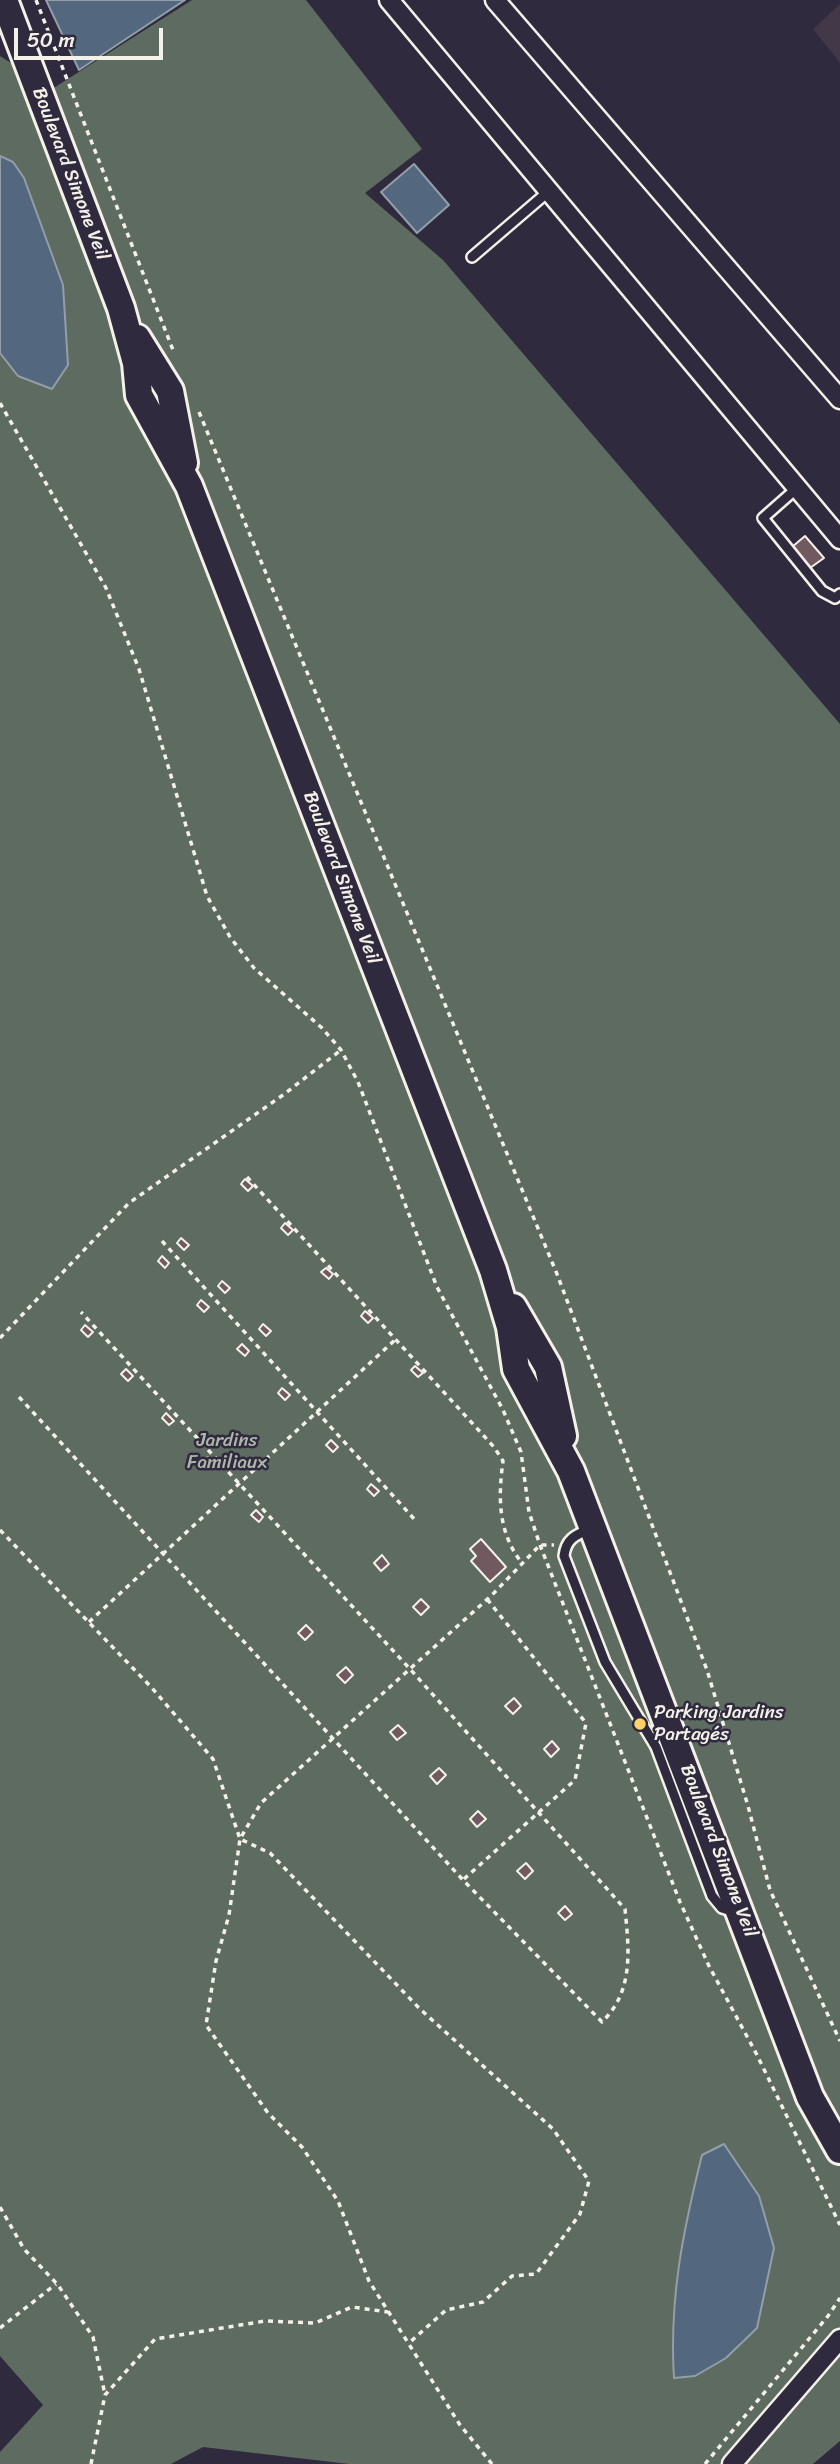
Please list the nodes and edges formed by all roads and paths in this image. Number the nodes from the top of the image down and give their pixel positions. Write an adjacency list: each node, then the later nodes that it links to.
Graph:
1 (4, 0): 24 (main road, Boulevard Simone Veil)
2 (36, 0): 7 (path)
3 (388, 0): 5 (street)
4 (495, 0): 8 (street)
5 (549, 191): 6 (lane); 11 (street)
6 (472, 257)
7 (176, 357)
8 (840, 399)
9 (0, 403): 14 (path)
10 (197, 408): 38 (path)
11 (797, 488): 12 (street); 13 (lane)
12 (840, 537)
13 (840, 594)
14 (341, 1050): 18 (path); 26 (path)
15 (247, 1177): 19 (path)
16 (162, 1241): 21 (path)
17 (81, 1312): 22 (path)
18 (0, 1338)
19 (396, 1339): 21 (path); 28 (path)
20 (19, 1397): 27 (path)
21 (316, 1413): 22 (path); 23 (path)
22 (240, 1483): 27 (path); 31 (path)
23 (416, 1521)
24 (593, 1528): 36 (main road, Boulevard Simone Veil); 36 (lane)
25 (0, 1530): 30 (path)
26 (540, 1545): 28 (path); 42 (path)
27 (163, 1553): 30 (path); 32 (path)
28 (522, 1563): 29 (path)
29 (487, 1599): 31 (path); 33 (path)
30 (89, 1622): 34 (path)
31 (410, 1669): 32 (path); 33 (path)
32 (333, 1738): 34 (path); 35 (path)
33 (539, 1811): 35 (path); 35 (path)
34 (240, 1839): 45 (path); 48 (path)
35 (463, 1880)
36 (742, 1914): 37 (main road, Boulevard Simone Veil)
37 (789, 2034): 39 (main road, Boulevard Simone Veil); 40 (main road, Boulevard Simone Veil)
38 (840, 2042)
39 (840, 2133)
40 (840, 2150)
41 (0, 2207): 43 (path)
42 (840, 2225)
43 (57, 2284): 46 (path); 49 (path)
44 (840, 2298): 52 (path)
45 (388, 2312): 48 (path); 49 (path)
46 (0, 2328)
47 (840, 2339): 53 (street)
48 (408, 2344): 51 (path)
49 (105, 2395): 50 (path)
50 (91, 2464)
51 (492, 2464)
52 (705, 2464)
53 (732, 2464)

